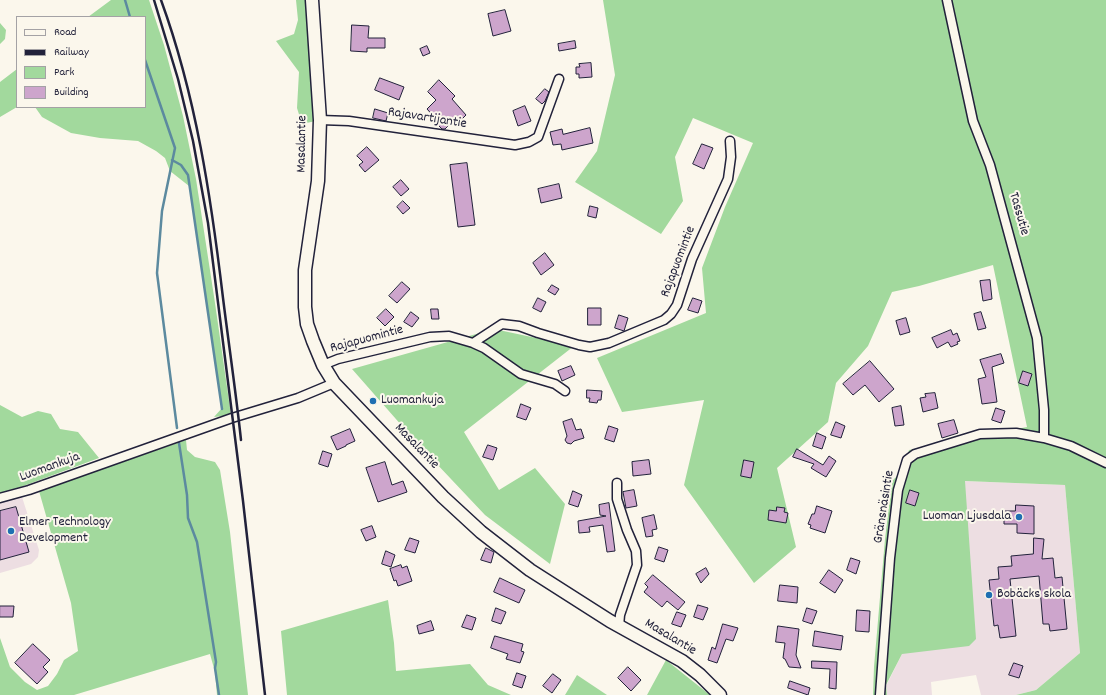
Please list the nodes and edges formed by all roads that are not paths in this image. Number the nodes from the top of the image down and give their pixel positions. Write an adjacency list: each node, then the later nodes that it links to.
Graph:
1 (312, 0): 4 (street, Masalantie)
2 (947, 0): 10 (street, Tassutie)
3 (559, 79): 4 (street, Rajavartijantie)
4 (320, 120): 7 (street, Masalantie)
5 (730, 141): 6 (street, Rajapuomintie)
6 (473, 343): 7 (street, Rajapuomintie); 9 (street)
7 (324, 365): 8 (street, Masalantie)
8 (334, 383): 13 (street, Luomankuja); 14 (street, Masalantie)
9 (564, 391)
10 (1044, 438): 11 (street, Gränsnäsintie); 16 (street, Gränsnäsintie)
11 (1106, 463)
12 (617, 484): 14 (street)
13 (0, 498)
14 (619, 626): 15 (street, Masalantie)
15 (720, 695)
16 (880, 695)

